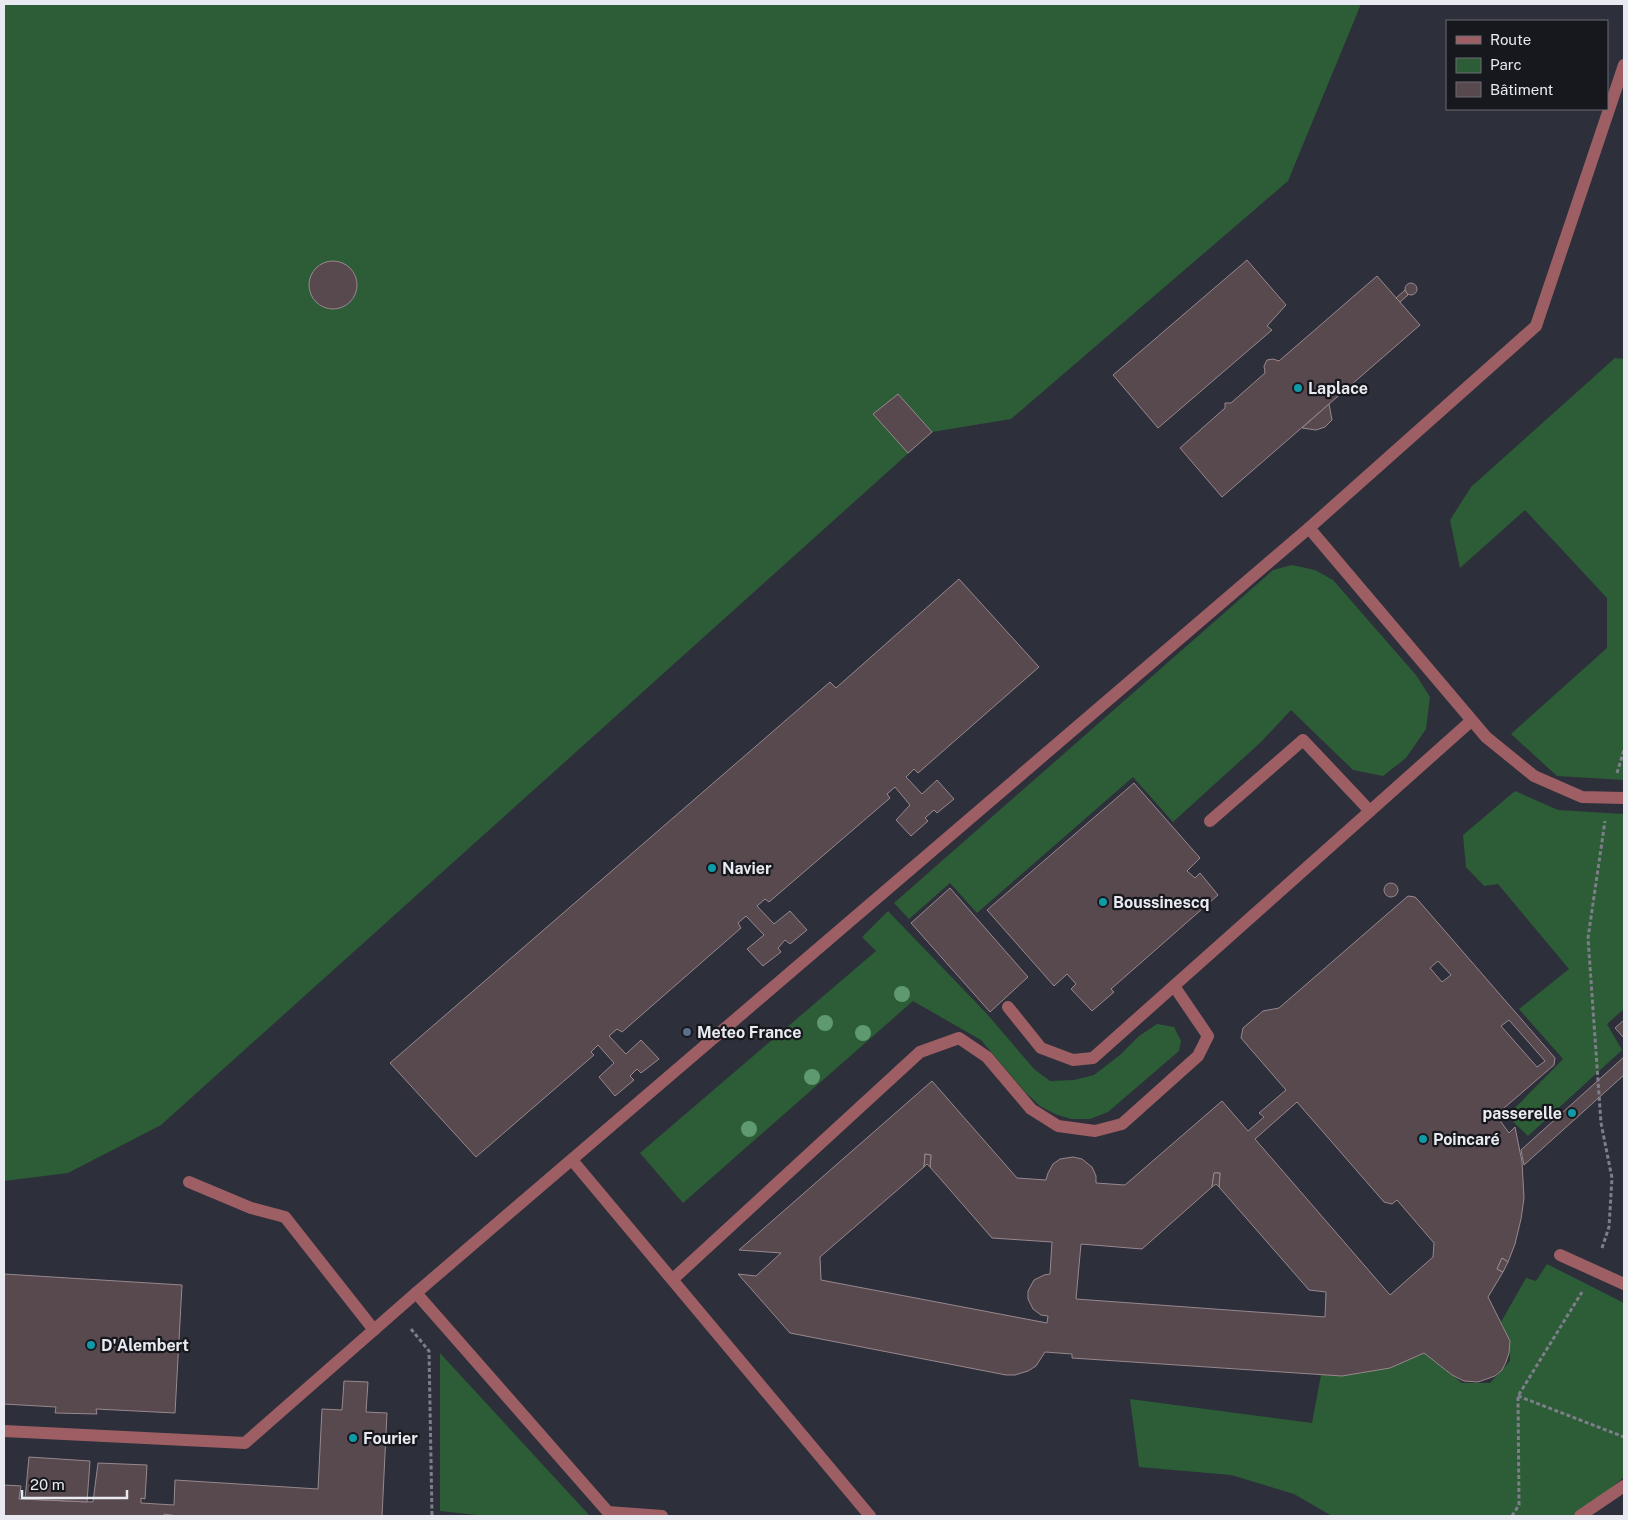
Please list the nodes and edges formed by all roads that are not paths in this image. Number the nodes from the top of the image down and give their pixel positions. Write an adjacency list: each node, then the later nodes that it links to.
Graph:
1 (1624, 65): 2 (lane)
2 (1309, 528): 3 (lane); 9 (lane)
3 (1471, 722): 4 (lane); 5 (lane)
4 (1624, 798)
5 (1370, 811): 6 (lane); 7 (lane)
6 (1210, 821)
7 (1174, 986): 8 (lane); 12 (lane)
8 (1008, 1007)
9 (572, 1160): 12 (lane); 14 (lane)
10 (189, 1182): 15 (lane)
11 (1560, 1255): 13 (lane)
12 (673, 1279): 19 (lane)
13 (1624, 1284)
14 (416, 1293): 15 (lane); 18 (lane)
15 (374, 1330): 16 (lane)
16 (4, 1431)
17 (1624, 1486): 20 (lane)
18 (662, 1516)
19 (870, 1516)
20 (1580, 1516)

